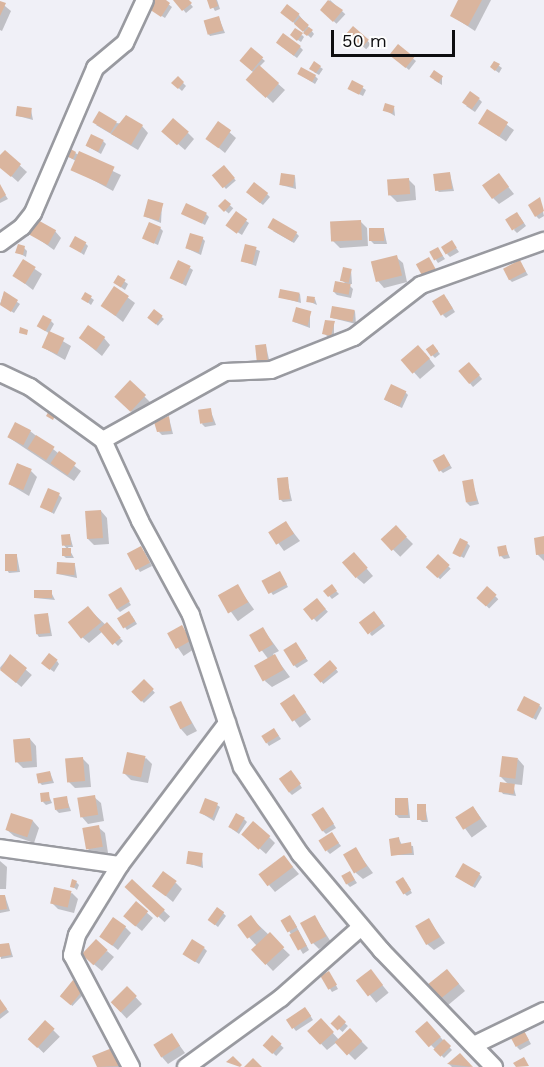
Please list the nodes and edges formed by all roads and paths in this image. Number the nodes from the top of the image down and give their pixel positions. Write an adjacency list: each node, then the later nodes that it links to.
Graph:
1 (145, 0): 3 (street)
2 (544, 241): 5 (street)
3 (0, 243)
4 (0, 373): 5 (street)
5 (103, 440): 6 (street)
6 (227, 723): 8 (street); 9 (street)
7 (0, 848): 8 (street)
8 (120, 865): 12 (street)
9 (362, 927): 11 (street); 13 (street)
10 (544, 1011): 11 (street)
11 (474, 1045): 14 (street)
12 (131, 1067)
13 (186, 1067)
14 (494, 1067)

